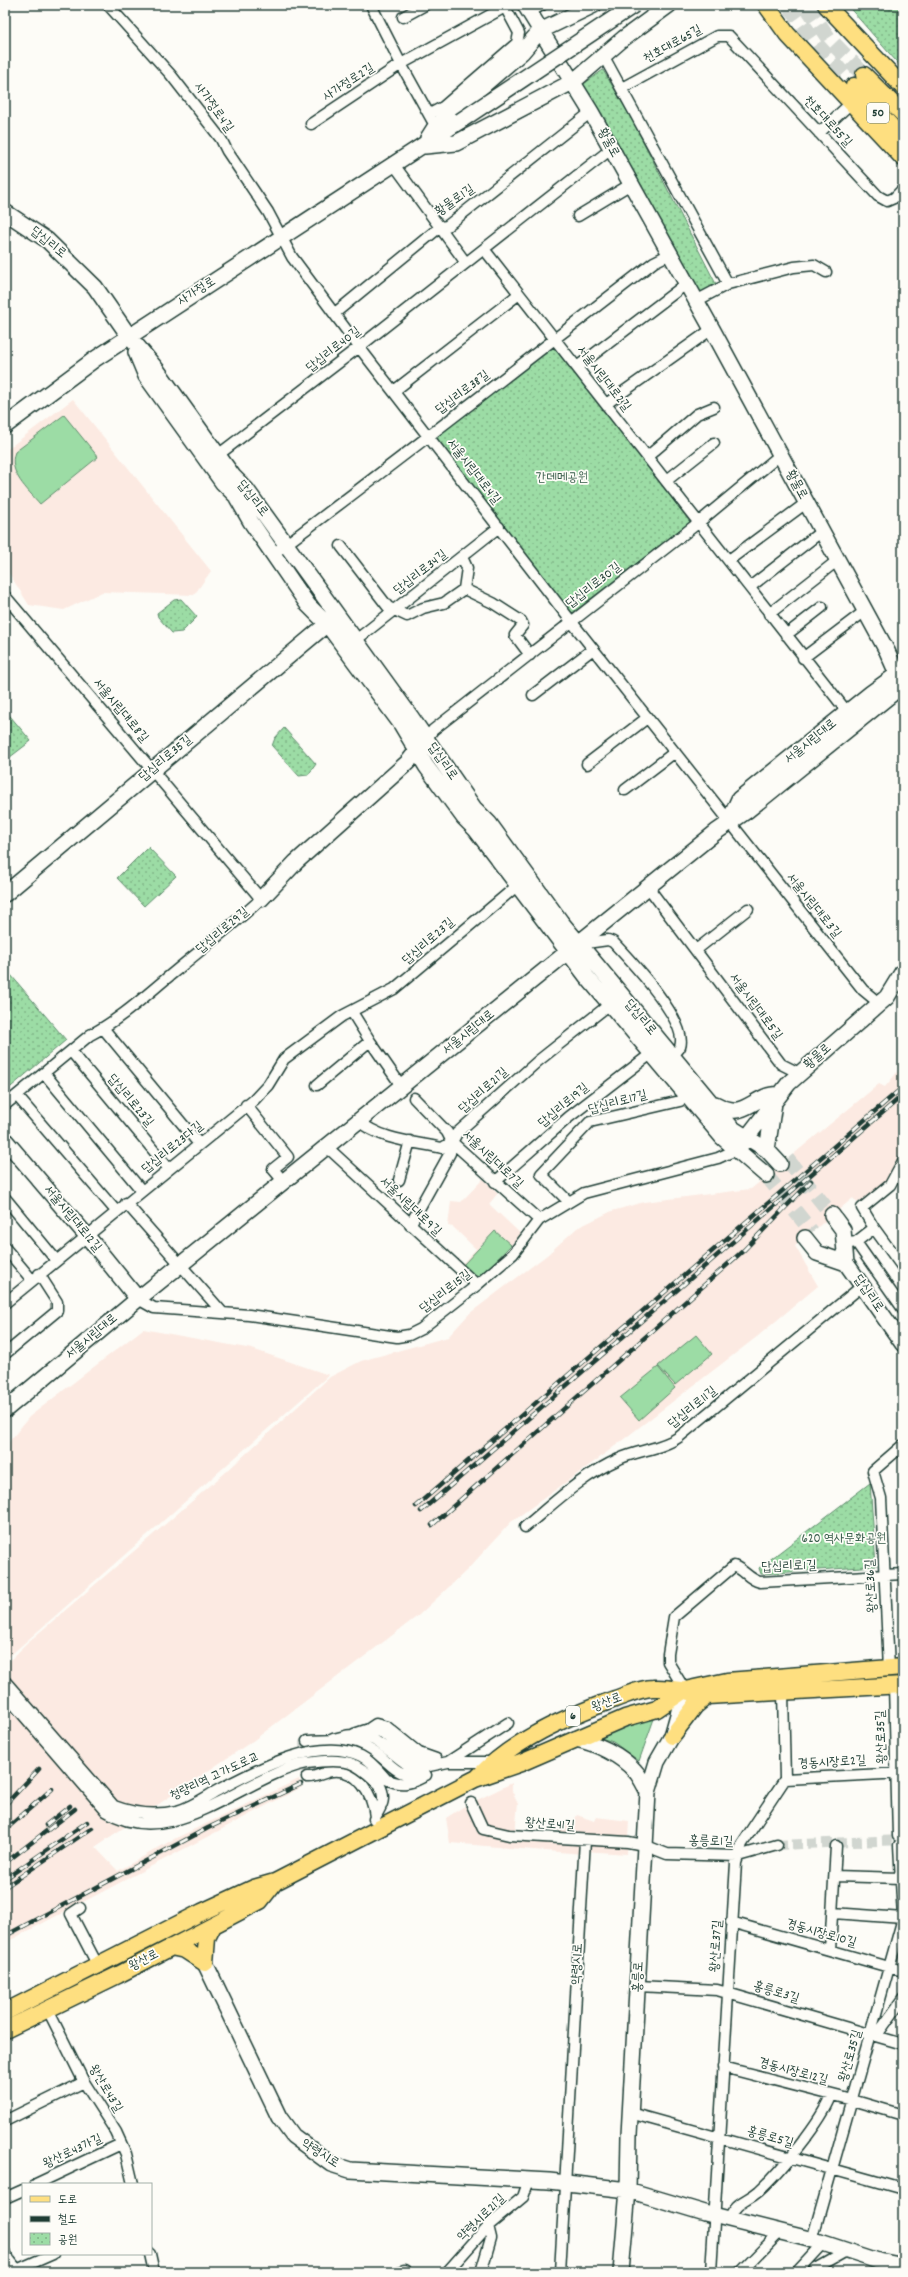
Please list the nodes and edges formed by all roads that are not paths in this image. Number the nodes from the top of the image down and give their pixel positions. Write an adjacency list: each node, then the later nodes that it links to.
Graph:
1 (108, 5): 38 (street, 사가정로4길)
2 (371, 5): 18 (street)
3 (425, 5): 13 (street)
4 (542, 5): 12 (street)
5 (594, 5): 15 (main road)
6 (634, 5): 29 (main road, 사가정로, bridge)
7 (669, 5): 17 (main road)
8 (766, 5): 14 (main road)
9 (782, 5): 14 (main road)
10 (826, 5): 20 (main road)
11 (505, 6): 18 (street, 사가정로2길); 25 (street)
12 (527, 9): 15 (main road, 황물로)
13 (403, 17)
14 (778, 22): 22 (main road)
15 (540, 31): 19 (main road, 황물로); 25 (main road)
16 (737, 42): 21 (street, 천호대로65길); 27 (street, 천호대로55길)
17 (603, 55): 19 (main road); 21 (street)
18 (401, 64): 25 (street); 26 (street, 사가정로2길)
19 (574, 81): 23 (main road, 황물로); 29 (main road)
20 (903, 87)
21 (622, 88): 44 (street)
22 (851, 103): 27 (street); 31 (main road)
23 (591, 112): 30 (main road, 황물로); 37 (street, 황물로1길)
24 (903, 114): 28 (main road, 50)
25 (433, 121): 29 (main road)
26 (311, 124)
27 (819, 133): 34 (street, 천호대로55길)
28 (903, 139)
29 (424, 146): 32 (main road, 사가정로)
30 (611, 149): 33 (main road, 황물로); 39 (street, 답십리로40길)
31 (903, 158)
32 (395, 166): 37 (street); 38 (main road, 사가정로)
33 (631, 184): 36 (street); 40 (main road, 황물로)
34 (903, 189)
35 (5, 212): 49 (main road, 답십리로)
36 (578, 216)
37 (440, 227): 41 (street); 47 (street, 황물로1길)
38 (282, 238): 47 (street, 서울시립대로4길); 49 (main road, 사가정로)
39 (484, 249): 41 (street, 답십리로40길); 45 (street, 서울시립대로2길)
40 (670, 254): 43 (main road, 황물로); 50 (street, 답십리로38길)
41 (466, 263): 51 (street, 답십리로40길)
42 (826, 272): 44 (street)
43 (686, 284): 46 (main road, 황물로); 52 (street)
44 (728, 284): 46 (street)
45 (519, 294): 50 (street, 서울시립대로2길); 53 (street)
46 (696, 301): 48 (main road, 황물로)
47 (335, 313): 51 (street, 서울시립대로4길)
48 (712, 329): 54 (street); 60 (main road, 황물로)
49 (129, 336): 56 (main road, 사가정로); 59 (main road, 답십리로); 69 (main road, 답십리로)
50 (555, 339): 52 (street, 서울시립대로2길); 57 (street, 답십리로38길)
51 (359, 347): 53 (street, 서울시립대로4길); 59 (street, 답십리로40길)
52 (577, 367): 54 (street, 서울시립대로2길)
53 (394, 391): 57 (street, 서울시립대로4길)
54 (606, 404): 61 (street, 서울시립대로2길)
55 (714, 407): 61 (street)
56 (8, 420)
57 (428, 435): 65 (street, 서울시립대로4길); 67 (street, 답십리로38길)
58 (714, 443): 62 (street)
59 (218, 455): 67 (main road, 답십리로)
60 (780, 455): 63 (main road, 황물로); 64 (street, 답십리로30길)
61 (646, 457): 62 (street, 서울시립대로2길)
62 (666, 481): 64 (street, 서울시립대로2길)
63 (806, 503): 66 (main road, 황물로); 71 (street)
64 (698, 523): 71 (street, 서울시립대로2길); 80 (street, 답십리로30길)
65 (499, 527): 70 (street, 답십리로34길); 80 (street, 서울시립대로4길)
66 (822, 531): 72 (main road, 황물로); 73 (street)
67 (286, 544): 69 (street, 답십리로38길); 83 (main road, 답십리로)
68 (341, 546): 77 (street)
69 (273, 554): 81 (main road, 답십리로)
70 (462, 557): 74 (street, 답십리로34길); 77 (street, 답십리로34길)
71 (729, 560): 73 (street, 서울시립대로2길)
72 (838, 560): 78 (main road, 황물로); 79 (street)
73 (750, 587): 79 (street, 서울시립대로2길)
74 (464, 590): 77 (street, 답십리로34길); 85 (street)
75 (5, 596): 94 (street, 서울시립대로8길)
76 (822, 607): 82 (street)
77 (395, 610): 83 (street, 답십리로34길)
78 (865, 611): 86 (street); 87 (main road, 황물로)
79 (769, 614): 82 (street, 서울시립대로2길)
80 (571, 621): 84 (street, 서울시립대로4길); 85 (street, 답십리로30길)
81 (328, 624): 91 (main road, 답십리로); 94 (main road, 답십리로35길)
82 (786, 635): 86 (street, 서울시립대로2길)
83 (356, 640): 91 (main road, 답십리로)
84 (593, 649): 88 (street); 90 (street, 서울시립대로4길)
85 (530, 655): 91 (street, 답십리로30길)
86 (803, 658): 89 (street, 서울시립대로2길)
87 (902, 680): 89 (main road, 서울시립대로); 96 (main road, 서울시립대로)
88 (533, 695)
89 (848, 713): 96 (main road, 서울시립대로)
90 (647, 718): 92 (street, 서울시립대로4길); 93 (street)
91 (421, 745): 97 (main road, 답십리로); 100 (main road, 답십리로29길); 102 (main road, 답십리로)
92 (675, 752): 95 (street); 96 (street, 서울시립대로4길)
93 (587, 764)
94 (152, 770): 99 (main road, 답십리로35길); 100 (street, 서울시립대로8길)
95 (625, 790)
96 (729, 821): 98 (main road, 서울시립대로); 106 (street, 서울시립대로3길)
97 (518, 885): 102 (main road, 답십리로); 107 (street, 답십리로23길)
98 (648, 887): 102 (main road, 서울시립대로); 103 (street, 서울시립대로5길)
99 (5, 894)
100 (261, 899): 108 (street, 답십리로29길)
101 (748, 909): 103 (street)
102 (574, 949): 105 (main road, 답십리로); 112 (main road, 답십리로); 112 (street); 116 (main road, 서울시립대로)
103 (696, 950): 114 (street, 서울시립대로5길)
104 (903, 971): 106 (main road, 황물로)
105 (610, 1004): 111 (main road, 답십리로); 129 (street, 답십리로21길)
106 (880, 1004): 114 (main road, 황물로)
107 (352, 1012): 109 (street); 123 (street, 답십리로23다길)
108 (103, 1028): 110 (street, 답십리로29길); 130 (street, 답십리로23길)
109 (370, 1041): 115 (street); 116 (street)
110 (71, 1051): 113 (street, 답십리로29길); 135 (street, 답십리로23길)
111 (652, 1053): 117 (main road, 답십리로); 139 (street, 답십리로19길)
112 (672, 1056): 121 (main road, 답십리로)
113 (44, 1073): 118 (street, 답십리로29길); 140 (street)
114 (799, 1073): 120 (main road, 황물로)
115 (317, 1085)
116 (402, 1086): 124 (main road, 서울시립대로)
117 (687, 1095): 132 (main road, 답십리로); 142 (street, 답십리로17길)
118 (17, 1096): 122 (street, 답십리로29길); 144 (street)
119 (414, 1098): 129 (street, 서울시립대로7길)
120 (777, 1098): 121 (main road); 125 (main road); 126 (main road, 황물로)
121 (712, 1103): 126 (main road, 답십리로)
122 (5, 1105)
123 (246, 1105): 130 (street, 답십리로23다길); 138 (street)
124 (359, 1121): 128 (street); 131 (main road, 서울시립대로)
125 (770, 1135): 133 (main road); 133 (main road, 답십리로)
126 (748, 1138): 132 (main road, 황물로); 133 (main road, 답십리로)
127 (5, 1140): 150 (main road, 서울시립대로12길)
128 (410, 1141): 129 (street); 137 (street)
129 (452, 1142): 139 (street, 서울시립대로7길); 147 (street, 답십리로21길)
130 (199, 1144): 135 (street, 답십리로23다길)
131 (327, 1147): 138 (main road, 서울시립대로); 147 (street, 서울시립대로9길)
132 (738, 1149): 136 (main road, 답십리로); 142 (street, 답십리로15길)
133 (767, 1150)
134 (902, 1165): 148 (street)
135 (169, 1169): 140 (street, 답십리로23다길)
136 (763, 1178)
137 (399, 1180)
138 (284, 1182): 155 (main road, 서울시립대로)
139 (496, 1182): 146 (street, 서울시립대로7길)
140 (142, 1191): 143 (street, 답십리로23다길)
141 (5, 1198): 153 (street)
142 (568, 1201): 146 (street, 답십리로15길)
143 (126, 1203): 144 (street, 답십리로23다길); 155 (street)
144 (116, 1211): 150 (street, 답십리로23다길)
145 (829, 1218): 151 (main road)
146 (539, 1220): 158 (street, 답십리로15길)
147 (410, 1225): 158 (street, 서울시립대로9길)
148 (874, 1228): 151 (street); 156 (street)
149 (808, 1235): 154 (main road, 답십리로)
150 (87, 1236): 153 (street, 답십리로23다길); 161 (main road, 서울시립대로12길)
151 (850, 1243): 154 (main road, 답십리로); 160 (street)
152 (5, 1248): 157 (street)
153 (56, 1260): 157 (street, 답십리로23다길)
154 (846, 1263): 159 (main road, 답십리로)
155 (180, 1265): 161 (main road, 서울시립대로); 164 (street)
156 (903, 1268)
157 (36, 1277): 162 (street, 답십리로23다길); 166 (street)
158 (477, 1285): 164 (street, 답십리로15길)
159 (862, 1286): 165 (main road, 답십리로); 169 (street, 답십리로11길)
160 (899, 1296): 163 (street)
161 (138, 1299): 164 (street, 답십리로15길); 167 (main road, 서울시립대로)
162 (5, 1303)
163 (903, 1309)
164 (222, 1312)
165 (903, 1344)
166 (5, 1354)
167 (5, 1410)
168 (903, 1445): 171 (street, 왕산로36길)
169 (525, 1527)
170 (903, 1574): 171 (street, 답십리로1길)
171 (885, 1575): 172 (street, 왕산로36길); 175 (street, 답십리로1길)
172 (896, 1668): 175 (main road, 왕산로 / 6)
173 (5, 1681): 192 (street, 청량리역 고가도로교, bridge)
174 (898, 1685): 176 (main road, 왕산로 / 6); 187 (street, 왕산로35길)
175 (685, 1690): 178 (main road, 왕산로 / 6); 181 (main road, 홍릉로); 183 (main road, 왕산로 / 6); 186 (main road, 왕산로 / 6)
176 (783, 1692): 178 (main road, 왕산로 / 6); 190 (street)
177 (5, 1694): 192 (street, 청량리역 고가도로교, bridge)
178 (707, 1696): 181 (main road)
179 (508, 1723): 185 (street)
180 (352, 1734): 182 (street); 185 (street); 185 (street)
181 (672, 1736): 193 (main road, 홍릉로)
182 (333, 1739): 184 (street); 188 (street)
183 (575, 1739): 191 (main road, 왕산로 / 6); 193 (main road)
184 (307, 1741)
185 (448, 1762): 186 (street); 188 (street)
186 (493, 1762): 191 (main road, 왕산로 / 6)
187 (900, 1773): 190 (street, 경동시장로2길); 203 (street, 왕산로35길)
188 (426, 1775): 192 (street)
189 (307, 1777): 195 (street)
190 (785, 1778): 201 (street, 왕산로37길)
191 (475, 1779): 196 (main road, 왕산로 / 6)
192 (383, 1782): 195 (street)
193 (648, 1792): 198 (main road, 홍릉로)
194 (471, 1803): 197 (street, 왕산로41길)
195 (375, 1817): 196 (street)
196 (364, 1837): 204 (main road, 왕산로 / 6)
197 (585, 1840): 198 (street, 왕산로41길); 238 (street, 약령시로)
198 (644, 1845): 201 (street, 홍릉로1길); 216 (main road, 홍릉로)
199 (777, 1845): 201 (street, 홍릉로1길)
200 (836, 1846): 202 (street)
201 (738, 1856): 208 (street, 왕산로37길)
202 (835, 1876): 203 (street); 206 (street)
203 (901, 1878): 207 (street, 왕산로35길)
204 (276, 1882): 209 (main road, 왕산로); 213 (main road, 왕산로)
205 (80, 1908): 213 (street)
206 (833, 1913): 207 (street); 211 (street)
207 (903, 1918): 214 (street, 왕산로35길)
208 (731, 1922): 211 (street, 경동시장로10길); 217 (street, 왕산로37길)
209 (213, 1926): 210 (main road, 왕산로); 212 (main road)
210 (171, 1947): 212 (main road); 219 (main road, 왕산로)
211 (830, 1950): 214 (street, 경동시장로10길)
212 (206, 1963): 235 (main road, 약령시로)
213 (97, 1964): 220 (main road, 왕산로)
214 (889, 1967): 215 (street, 경동시장로10길); 222 (street, 왕산로35길)
215 (903, 1971)
216 (638, 1986): 217 (street, 홍릉로3길); 228 (main road, 홍릉로)
217 (726, 1992): 222 (street, 홍릉로3길); 224 (street, 왕산로37길)
218 (903, 1999): 222 (street)
219 (48, 2010): 221 (main road, 왕산로); 225 (street, 왕산로43길)
220 (5, 2012)
221 (5, 2030)
222 (870, 2035): 223 (street, 홍릉로3길); 227 (street, 왕산로35길)
223 (903, 2044)
224 (723, 2067): 226 (street, 경동시장로12길); 231 (street, 왕산로37길)
225 (84, 2082): 230 (street); 232 (street, 왕산로43길)
226 (832, 2096): 227 (street, 경동시장로12길); 233 (street)
227 (852, 2100): 229 (street, 경동시장로12길); 234 (street, 왕산로35길)
228 (630, 2112): 231 (street, 홍릉로5길); 241 (main road, 홍릉로)
229 (903, 2115)
230 (5, 2121)
231 (718, 2137): 233 (street, 홍릉로5길); 243 (street, 왕산로37길)
232 (121, 2144): 236 (street, 왕산로43가길); 237 (street, 왕산로43길)
233 (789, 2158): 234 (street, 홍릉로5길); 244 (street)
234 (831, 2170): 239 (street, 홍릉로5길); 247 (street, 왕산로35길)
235 (529, 2180): 238 (main road, 약령시로); 245 (street, 약령시로21길)
236 (41, 2183)
237 (133, 2183)
238 (566, 2183): 241 (main road, 약령시로); 259 (street)
239 (903, 2189)
240 (22, 2190): 242 (street)
241 (628, 2190): 243 (main road, 약령시로); 260 (main road, 홍릉로)
242 (5, 2198)
243 (714, 2215): 244 (main road, 약령시로); 261 (street, 왕산로37길)
244 (729, 2219): 246 (main road, 약령시로)
245 (488, 2226): 257 (street, 약령시로21길); 258 (street)
246 (780, 2232): 247 (main road, 약령시로); 262 (street)
247 (818, 2241): 248 (main road, 약령시로); 263 (street)
248 (848, 2251): 252 (main road, 약령시로); 264 (street)
249 (5, 2254): 253 (street)
250 (48, 2255): 253 (street)
251 (150, 2255): 254 (street)
252 (903, 2266)
253 (16, 2271)
254 (154, 2272)
255 (399, 2272): 256 (street)
256 (407, 2272)
257 (448, 2272)
258 (482, 2272)
259 (560, 2272)
260 (621, 2272)
261 (710, 2272)
262 (742, 2272)
263 (797, 2272)
264 (816, 2272)

